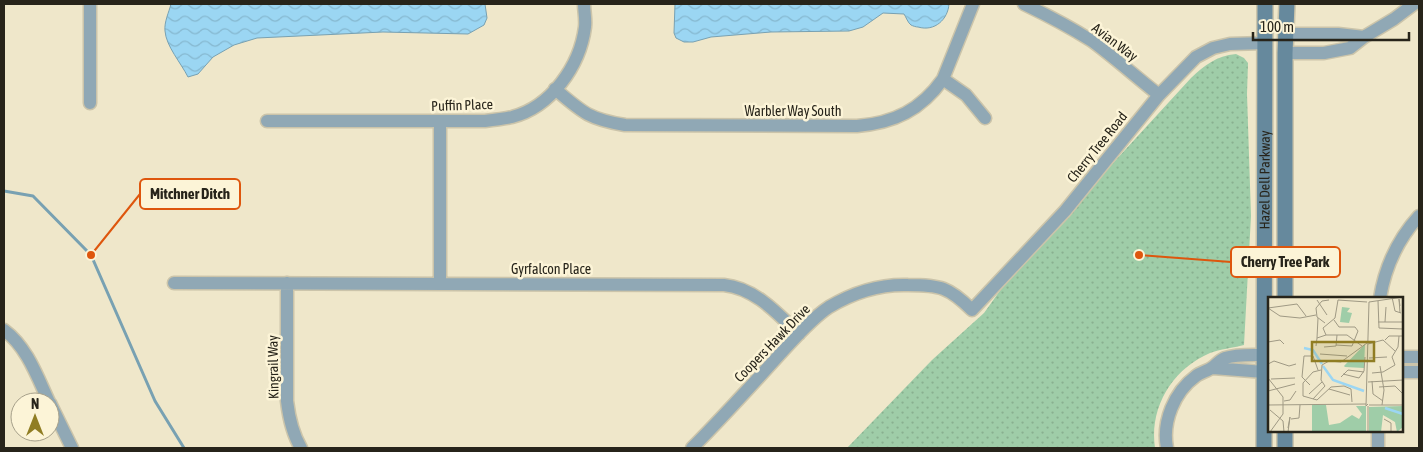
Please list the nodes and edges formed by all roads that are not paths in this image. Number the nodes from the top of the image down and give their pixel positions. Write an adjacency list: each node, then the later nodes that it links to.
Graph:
1 (90, 4): 15 (street)
2 (584, 4): 13 (street, Puffin Place)
3 (974, 4): 12 (street, Warbler Way South)
4 (1024, 4): 14 (street, Avian Way)
5 (1265, 4): 10 (main road, Hazel Dell Parkway)
6 (1287, 4): 8 (main road, Hazel Dell Parkway)
7 (1414, 4): 9 (street)
8 (1286, 34): 9 (street); 11 (main road, Hazel Dell Parkway)
9 (1364, 36): 11 (street)
10 (1266, 44): 14 (street, Cherry Tree Road); 28 (main road, Hazel Dell Parkway)
11 (1285, 53): 23 (main road, Hazel Dell Parkway)
12 (943, 79): 13 (street, Warbler Way South); 16 (street)
13 (556, 90): 18 (street, Puffin Place)
14 (1159, 95): 25 (street, Cherry Tree Road)
15 (90, 103)
16 (985, 118)
17 (267, 121): 18 (street, Puffin Place)
18 (440, 122): 22 (street)
19 (1419, 216): 24 (street)
20 (174, 283): 21 (street, Gyrfalcon Place)
21 (287, 284): 22 (street, Gyrfalcon Place); 40 (street, Kingrail Way)
22 (440, 284): 27 (street, Gyrfalcon Place)
23 (1285, 297)
24 (1380, 297)
25 (972, 310): 27 (street, Coopers Hawk Drive)
26 (4, 330): 35 (street)
27 (799, 334): 41 (street, Coopers Hawk Drive)
28 (1264, 355): 31 (street); 32 (main road, Hazel Dell Parkway)
29 (1403, 357): 30 (street)
30 (1419, 357)
31 (1212, 368): 32 (street); 42 (street)
32 (1264, 372): 43 (main road, Hazel Dell Parkway)
33 (1403, 372): 34 (street)
34 (1419, 372)
35 (45, 392)
36 (60, 423): 39 (street)
37 (1285, 432): 44 (main road)
38 (1378, 432): 45 (street)
39 (72, 448)
40 (301, 448)
41 (692, 448)
42 (1168, 448)
43 (1264, 448)
44 (1285, 448)
45 (1378, 448)

